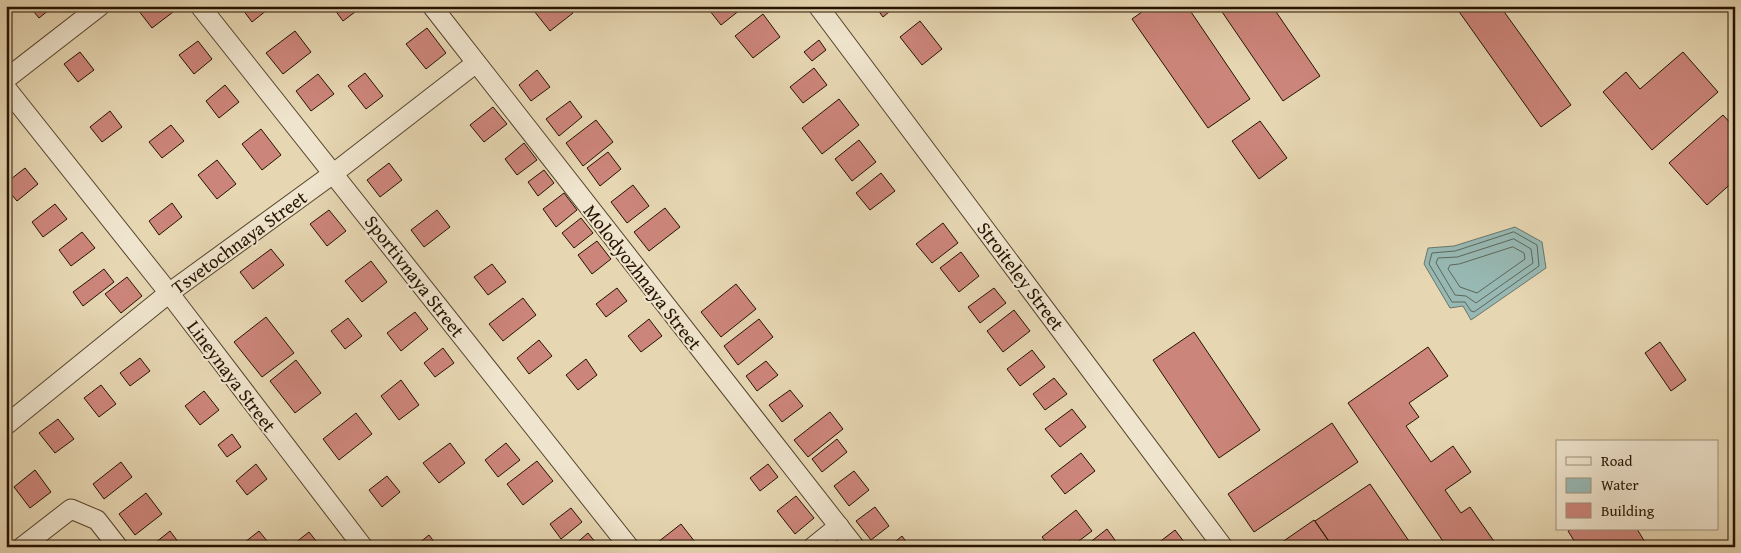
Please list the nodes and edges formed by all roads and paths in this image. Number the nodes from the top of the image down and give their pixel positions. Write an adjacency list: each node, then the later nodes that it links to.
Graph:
1 (100, 6): 6 (street)
2 (200, 6): 8 (street, Sportivnaya Street)
3 (432, 6): 5 (street, Molodyozhnaya Street)
4 (818, 6): 18 (street, Stroiteley Street)
5 (476, 63): 8 (street, Tsvetochnaya Street); 11 (street, Molodyozhnaya Street)
6 (6, 79)
7 (6, 88): 9 (street, Lineynaya Street)
8 (334, 173): 9 (street, Tsvetochnaya Street); 15 (street, Sportivnaya Street)
9 (169, 293): 10 (street, Tsvetochnaya Street); 14 (street, Lineynaya Street)
10 (6, 425)
11 (839, 526): 16 (street); 17 (street, Molodyozhnaya Street)
12 (22, 547): 13 (street)
13 (118, 547)
14 (363, 547)
15 (629, 547)
16 (813, 547)
17 (855, 547)
18 (1223, 547)

